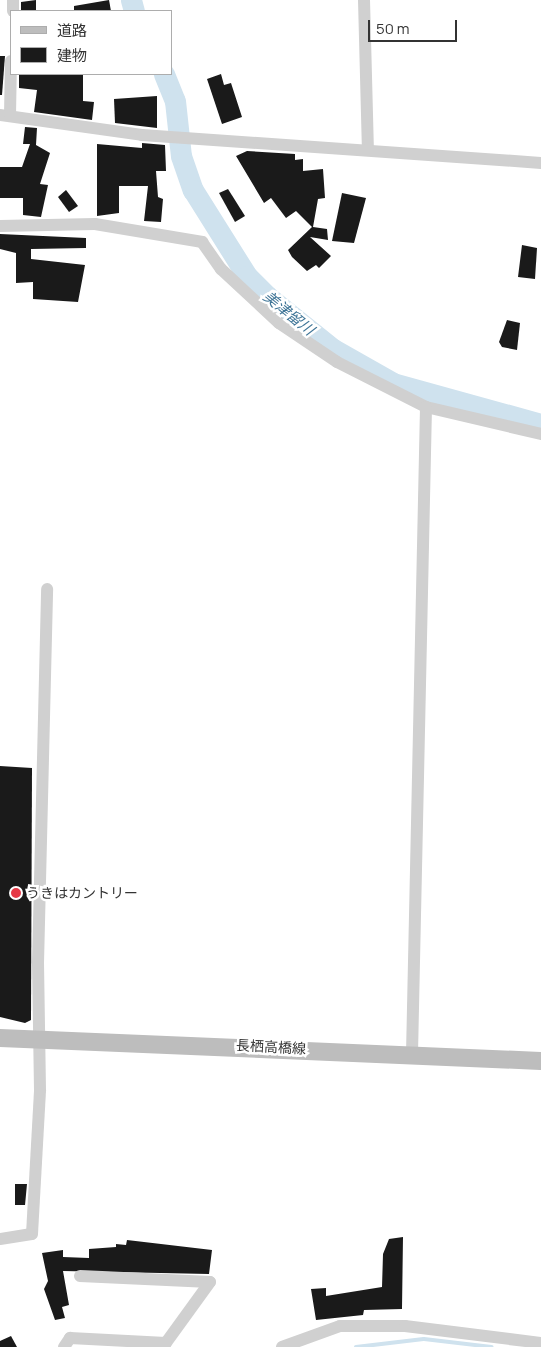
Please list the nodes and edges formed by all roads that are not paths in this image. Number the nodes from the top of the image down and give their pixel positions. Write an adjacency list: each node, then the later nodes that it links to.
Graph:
1 (364, 0): 4 (street)
2 (10, 69): 3 (street)
3 (5, 115): 4 (street)
4 (368, 150): 5 (street)
5 (541, 162)
6 (0, 226): 7 (street)
7 (426, 407): 8 (street); 12 (street)
8 (541, 434)
9 (47, 589): 11 (street)
10 (0, 1038): 11 (main road, 長栖高橋線)
11 (40, 1038): 12 (main road, 長栖高橋線); 14 (street)
12 (412, 1054): 13 (main road, 長栖高橋線)
13 (541, 1061)
14 (0, 1239)
15 (80, 1276): 17 (street)
16 (541, 1343): 19 (street)
17 (164, 1345): 18 (street)
18 (64, 1347)
19 (282, 1347)

